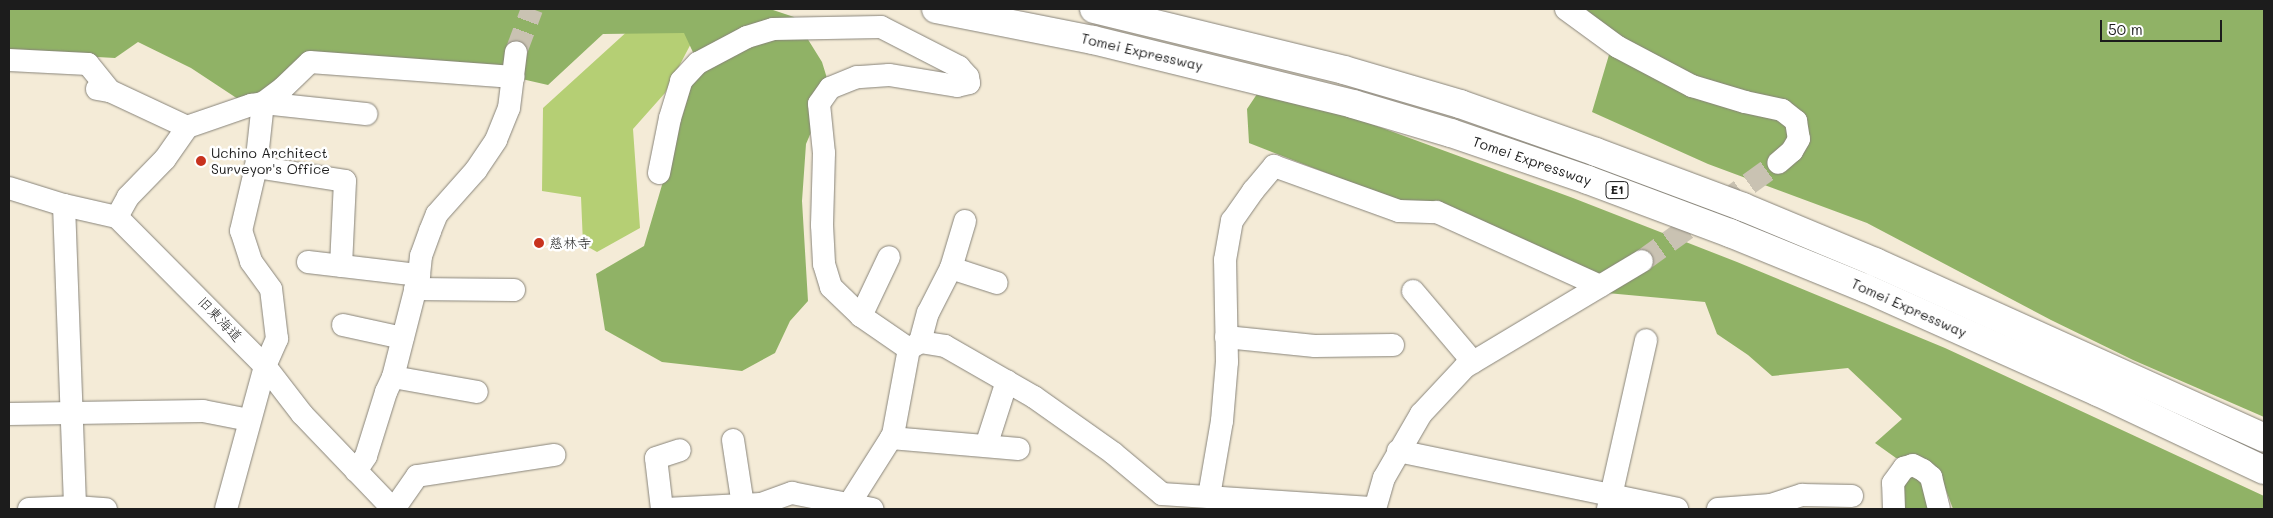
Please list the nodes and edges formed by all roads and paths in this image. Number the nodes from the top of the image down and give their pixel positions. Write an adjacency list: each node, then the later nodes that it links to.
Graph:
1 (936, 9): 51 (highway, Tomei Expressway / E1)
2 (1094, 9): 44 (highway, Tomei Expressway / E1)
3 (1566, 9): 11 (street)
4 (774, 20): 13 (street); 28 (street)
5 (516, 52): 7 (street)
6 (9, 60): 10 (street)
7 (513, 77): 8 (street); 23 (street)
8 (263, 103): 9 (street); 10 (street); 12 (street)
9 (366, 114)
10 (187, 127): 16 (street)
11 (1778, 163)
12 (256, 168): 21 (street); 36 (street)
13 (659, 173)
14 (9, 188): 15 (street)
15 (64, 205): 16 (street); 40 (street)
16 (117, 217): 36 (street, 旧東海道)
17 (965, 221): 22 (street)
18 (889, 257): 28 (street)
19 (308, 262): 21 (street)
20 (1642, 262): 25 (street)
21 (341, 266): 23 (street)
22 (951, 268): 24 (street); 33 (street)
23 (417, 282): 26 (street); 31 (street)
24 (997, 283)
25 (1600, 286): 30 (street); 35 (street)
26 (514, 290)
27 (1413, 291): 35 (street)
28 (861, 316): 33 (street)
29 (343, 325): 31 (street)
30 (1226, 337): 34 (street); 53 (street)
31 (403, 338): 37 (street)
32 (1646, 340): 56 (street)
33 (915, 345): 38 (street); 43 (street)
34 (1393, 345)
35 (1473, 362): 49 (street)
36 (265, 366): 42 (street); 52 (street, 旧東海道)
37 (393, 377): 39 (street); 52 (street)
38 (1007, 381): 46 (street); 55 (street)
39 (477, 392)
40 (73, 412): 41 (street); 42 (street); 59 (street)
41 (9, 414)
42 (249, 420): 63 (street)
43 (891, 438): 46 (street); 60 (street)
44 (2264, 438)
45 (733, 440): 58 (street)
46 (986, 446): 47 (street)
47 (1019, 448)
48 (680, 450): 65 (street)
49 (1398, 451): 56 (street); 67 (street)
50 (554, 455): 64 (street)
51 (2264, 470)
52 (356, 471): 64 (street, 旧東海道)
53 (1209, 496): 55 (street); 67 (street)
54 (1852, 496): 69 (street)
55 (1160, 502)
56 (1610, 503): 68 (street)
57 (772, 504): 58 (street); 60 (street)
58 (743, 505): 65 (street)
59 (75, 507): 61 (street); 62 (street)
60 (847, 507): 66 (street)
61 (29, 509)
62 (106, 509)
63 (226, 509)
64 (394, 509)
65 (664, 509)
66 (872, 509)
67 (1375, 509)
68 (1676, 509)
69 (1718, 509)
70 (1894, 509): 71 (street)
71 (1940, 509)

